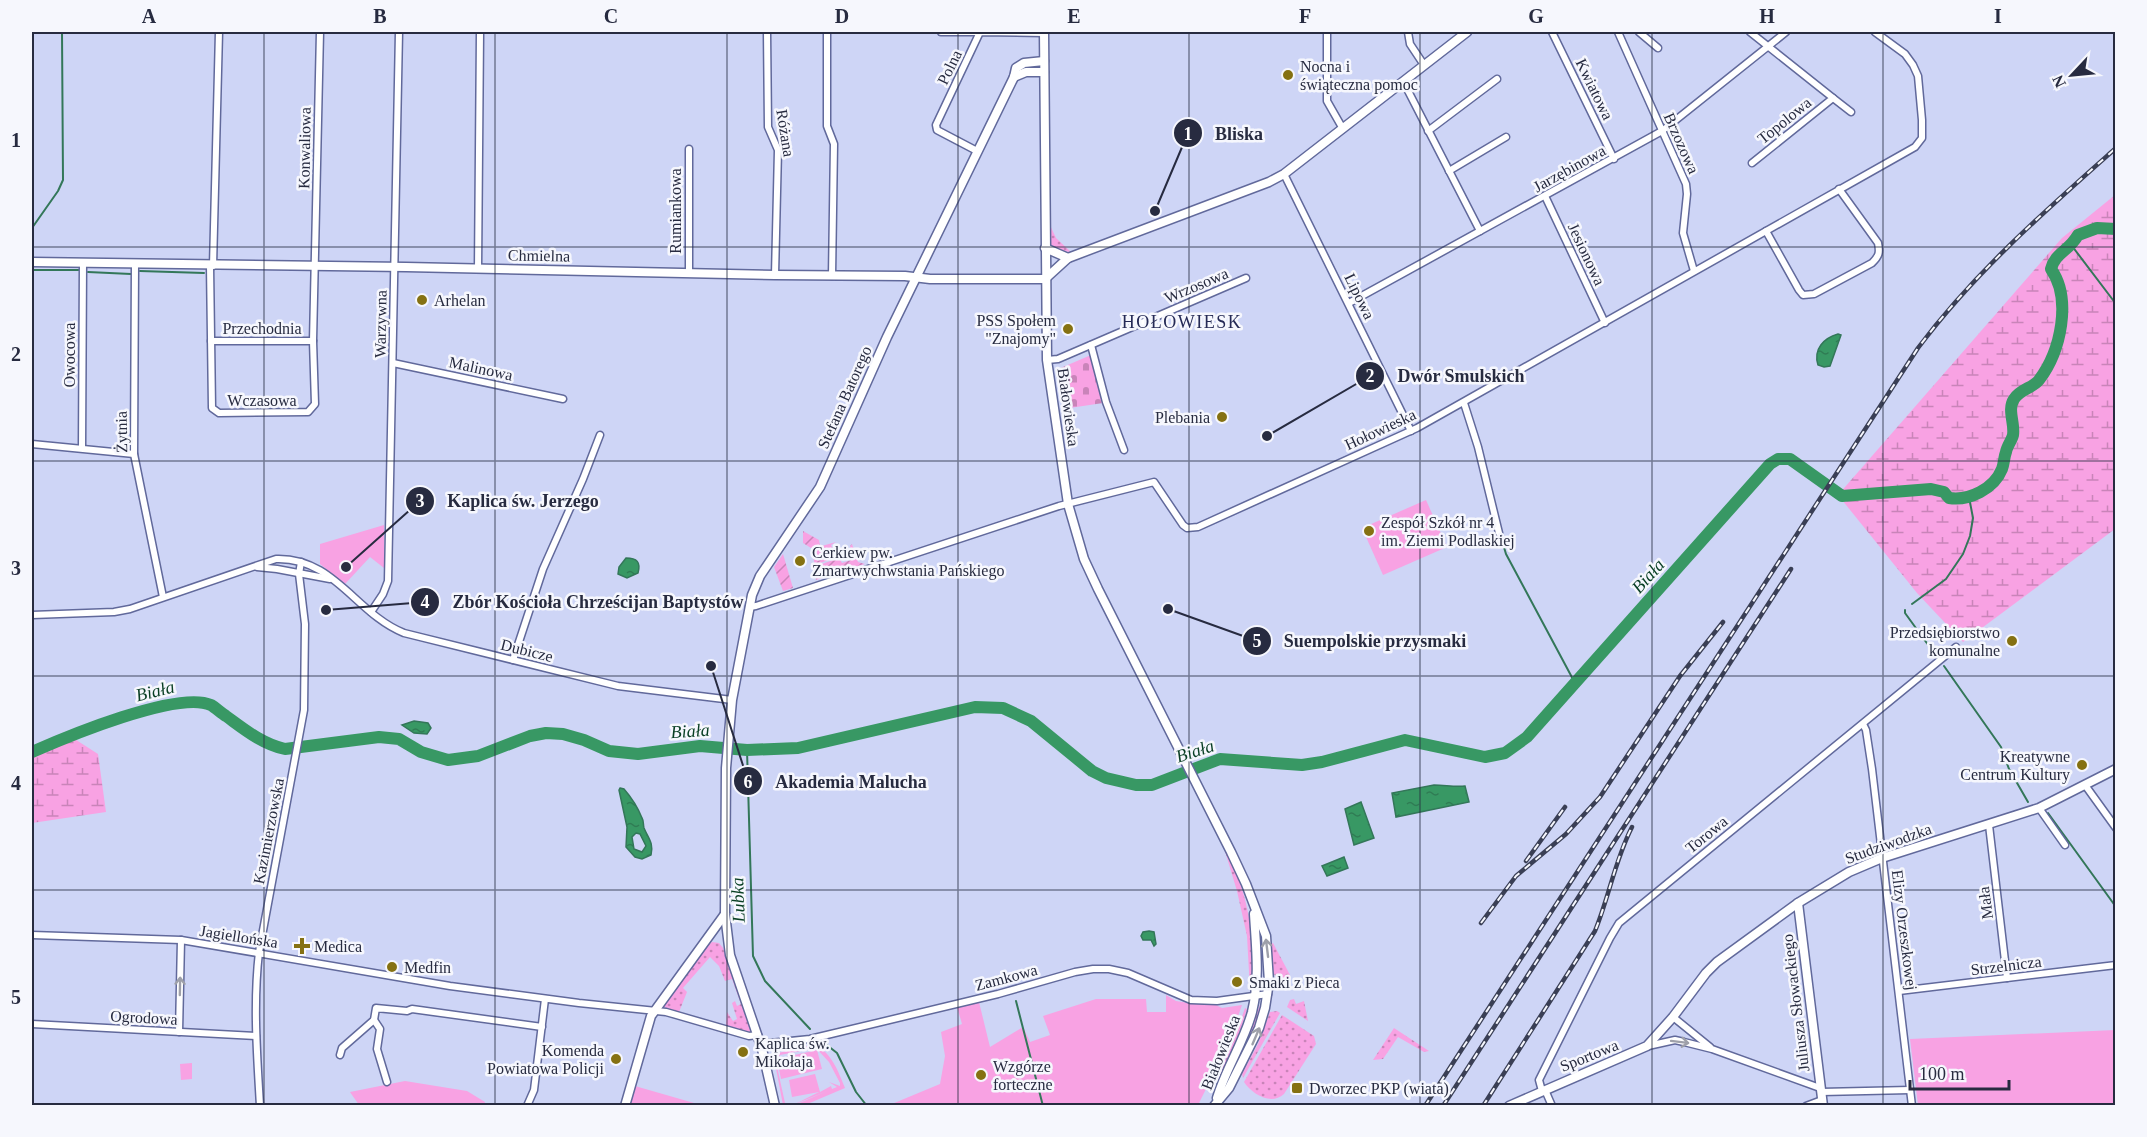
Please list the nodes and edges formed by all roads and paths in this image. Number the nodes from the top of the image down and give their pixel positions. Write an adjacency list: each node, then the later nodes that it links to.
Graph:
1 (219, 32): 48 (street, Wczasowa)
2 (320, 32): 49 (street, Konwaliowa)
3 (399, 32): 50 (street, Warzywna)
4 (767, 32): 54 (street, Różana)
5 (827, 32): 55 (street)
6 (941, 32): 7 (street)
7 (980, 32): 8 (street); 34 (street, Polna)
8 (1044, 32): 21 (street, Białowieska)
9 (1327, 32): 29 (street)
10 (1408, 32): 22 (street)
11 (1467, 32): 22 (street)
12 (1552, 32): 35 (street, Kwiatowa)
13 (1618, 32): 31 (street, Brzozowa)
14 (1639, 32): 20 (street)
15 (1750, 32): 19 (street, Topolowa)
16 (1786, 32): 19 (street, Jarzębinowa)
17 (1875, 32): 39 (street, Hołowieska)
18 (480, 33): 51 (street)
19 (1768, 46): 27 (street, Topolowa); 31 (street, Jarzębinowa)
20 (1658, 48)
21 (1044, 61): 23 (street, Białowieska); 24 (street, Stefana Batorego)
22 (1424, 65): 26 (street)
23 (1044, 72): 24 (street); 43 (street, Białowieska)
24 (1014, 77): 34 (street, Stefana Batorego)
25 (1497, 79): 30 (street)
26 (1403, 81): 29 (street); 30 (street)
27 (1833, 98): 28 (street, Topolowa); 36 (street, Topolowa)
28 (1851, 112)
29 (1343, 129): 38 (street)
30 (1428, 131): 37 (street)
31 (1662, 131): 35 (street, Jarzębinowa); 52 (street, Brzozowa)
32 (1506, 137): 37 (street)
33 (688, 149): 53 (street, Rumiankowa)
34 (977, 151): 56 (street, Stefana Batorego)
35 (1614, 159): 40 (street, Jarzębinowa)
36 (1752, 163)
37 (1449, 171): 41 (street)
38 (1284, 174): 44 (street); 59 (street, Lipowa)
39 (1839, 189): 42 (street, Hołowieska); 42 (street)
40 (1545, 196): 41 (street, Jarzębinowa); 60 (street, Jesionowa)
41 (1480, 231): 59 (street, Jarzębinowa)
42 (1766, 231): 52 (street, Hołowieska)
43 (1045, 248): 44 (street); 58 (street, Białowieska)
44 (1068, 258): 58 (street)
45 (32, 262): 46 (street, Chmielna)
46 (83, 263): 47 (street, Chmielna); 71 (street, Owocowa)
47 (135, 264): 48 (street, Chmielna); 73 (street, Żytnia)
48 (212, 266): 49 (street, Chmielna); 61 (street, Wczasowa)
49 (314, 266): 50 (street, Chmielna); 62 (street, Wczasowa)
50 (395, 267): 51 (street, Chmielna); 65 (street, Warzywna)
51 (478, 269): 53 (street, Chmielna)
52 (1694, 271): 60 (street, Hołowieska)
53 (689, 273): 54 (street, Chmielna)
54 (775, 275): 55 (street, Chmielna)
55 (832, 276): 56 (street, Chmielna)
56 (916, 278): 58 (street, Chmielna); 81 (street, Stefana Batorego)
57 (1246, 278): 63 (street, Wrzosowa)
58 (1045, 279): 64 (street, Białowieska)
59 (1349, 303): 68 (street, Lipowa)
60 (1605, 322): 67 (street, Hołowieska)
61 (211, 341): 62 (street, Przechodnia); 62 (street, Wczasowa)
62 (313, 341)
63 (1091, 345): 64 (street, Wrzosowa); 72 (street)
64 (1047, 360): 74 (street, Białowieska)
65 (393, 363): 66 (street, Malinowa); 82 (street, Warzywna)
66 (563, 399)
67 (1464, 403): 68 (street, Hołowieska); 75 (street)
68 (1411, 431): 74 (street, Hołowieska)
69 (600, 435): 85 (street)
70 (32, 444): 71 (street)
71 (82, 448): 73 (street)
72 (1124, 450)
73 (134, 454): 80 (street, Żytnia)
74 (1068, 504): 81 (street); 96 (street, Białowieska)
75 (1499, 533)
76 (301, 562): 77 (street, Dubicze); 78 (street, Kazimierzowska); 79 (street, Dubicze)
77 (254, 567): 78 (street, Dubicze); 80 (street, Dubicze)
78 (299, 574): 79 (street, Dubicze); 102 (street, Kazimierzowska)
79 (333, 579): 82 (street, Dubicze)
80 (163, 597): 83 (street, Dubicze)
81 (749, 607): 86 (street, Stefana Batorego)
82 (371, 612): 85 (street, Dubicze)
83 (32, 615)
84 (1956, 647): 87 (street, Torowa)
85 (513, 660): 86 (street, Dubicze)
86 (732, 700): 97 (street, Stefana Batorego)
87 (1863, 724): 94 (street, Elizy Orzeszkowej); 121 (street, Torowa)
88 (2115, 768): 89 (street, Studziwodzka)
89 (2085, 785): 90 (street, Studziwodzka); 92 (street)
90 (2039, 808): 91 (street, Studziwodzka); 93 (street)
91 (1989, 825): 94 (street, Studziwodzka); 104 (street, Mała)
92 (2115, 828)
93 (2065, 845)
94 (1882, 858): 95 (street, Studziwodzka); 105 (street, Elizy Orzeszkowej)
95 (1798, 903): 110 (street, Studziwodzka); 123 (street, Juliusza Słowackiego)
96 (1254, 905): 106 (street, Białowieska, one-way to 96); 107 (street, Białowieska)
97 (725, 914): 99 (street); 101 (street)
98 (32, 935): 100 (street, Jagiellońska)
99 (709, 937): 101 (street); 109 (street)
100 (182, 940): 102 (street, Jagiellońska); 114 (street, one-way to 100)
101 (728, 943): 116 (street)
102 (259, 952): 108 (street, Jagiellońska); 115 (street, Kazimierzowska)
103 (2115, 965): 104 (street, Strzelnicza)
104 (2007, 978): 105 (street, Strzelnicza)
105 (1899, 991): 122 (street, Elizy Orzeszkowej)
106 (1268, 994): 107 (street, Zamkowa); 124 (street, Białowieska, one-way to 106)
107 (1256, 995): 116 (street, Zamkowa); 124 (street, Białowieska)
108 (545, 999): 109 (street, Jagiellońska); 113 (street)
109 (654, 1012): 116 (street, Zamkowa); 127 (street)
110 (1673, 1017): 117 (street, Sportowa); 118 (street, Sportowa)
111 (374, 1020): 113 (street); 119 (street); 120 (street)
112 (32, 1024): 114 (street, Ogrodowa)
113 (542, 1027): 126 (street)
114 (179, 1032): 115 (street, Ogrodowa)
115 (256, 1036): 125 (street, Kazimierzowska)
116 (760, 1040): 128 (street)
117 (1647, 1046): 118 (street, Sportowa, one-way to 118); 121 (street, Sportowa)
118 (1712, 1049): 123 (street, Sportowa)
119 (340, 1055)
120 (387, 1082)
121 (1544, 1090): 129 (street, Sportowa); 130 (street)
122 (1910, 1090): 123 (street, Sportowa); 132 (street, Elizy Orzeszkowej)
123 (1822, 1096): 131 (street)
124 (1215, 1104)
125 (260, 1106)
126 (527, 1106)
127 (625, 1106)
128 (775, 1106)
129 (1509, 1106)
130 (1552, 1106)
131 (1806, 1106)
132 (1912, 1106)

